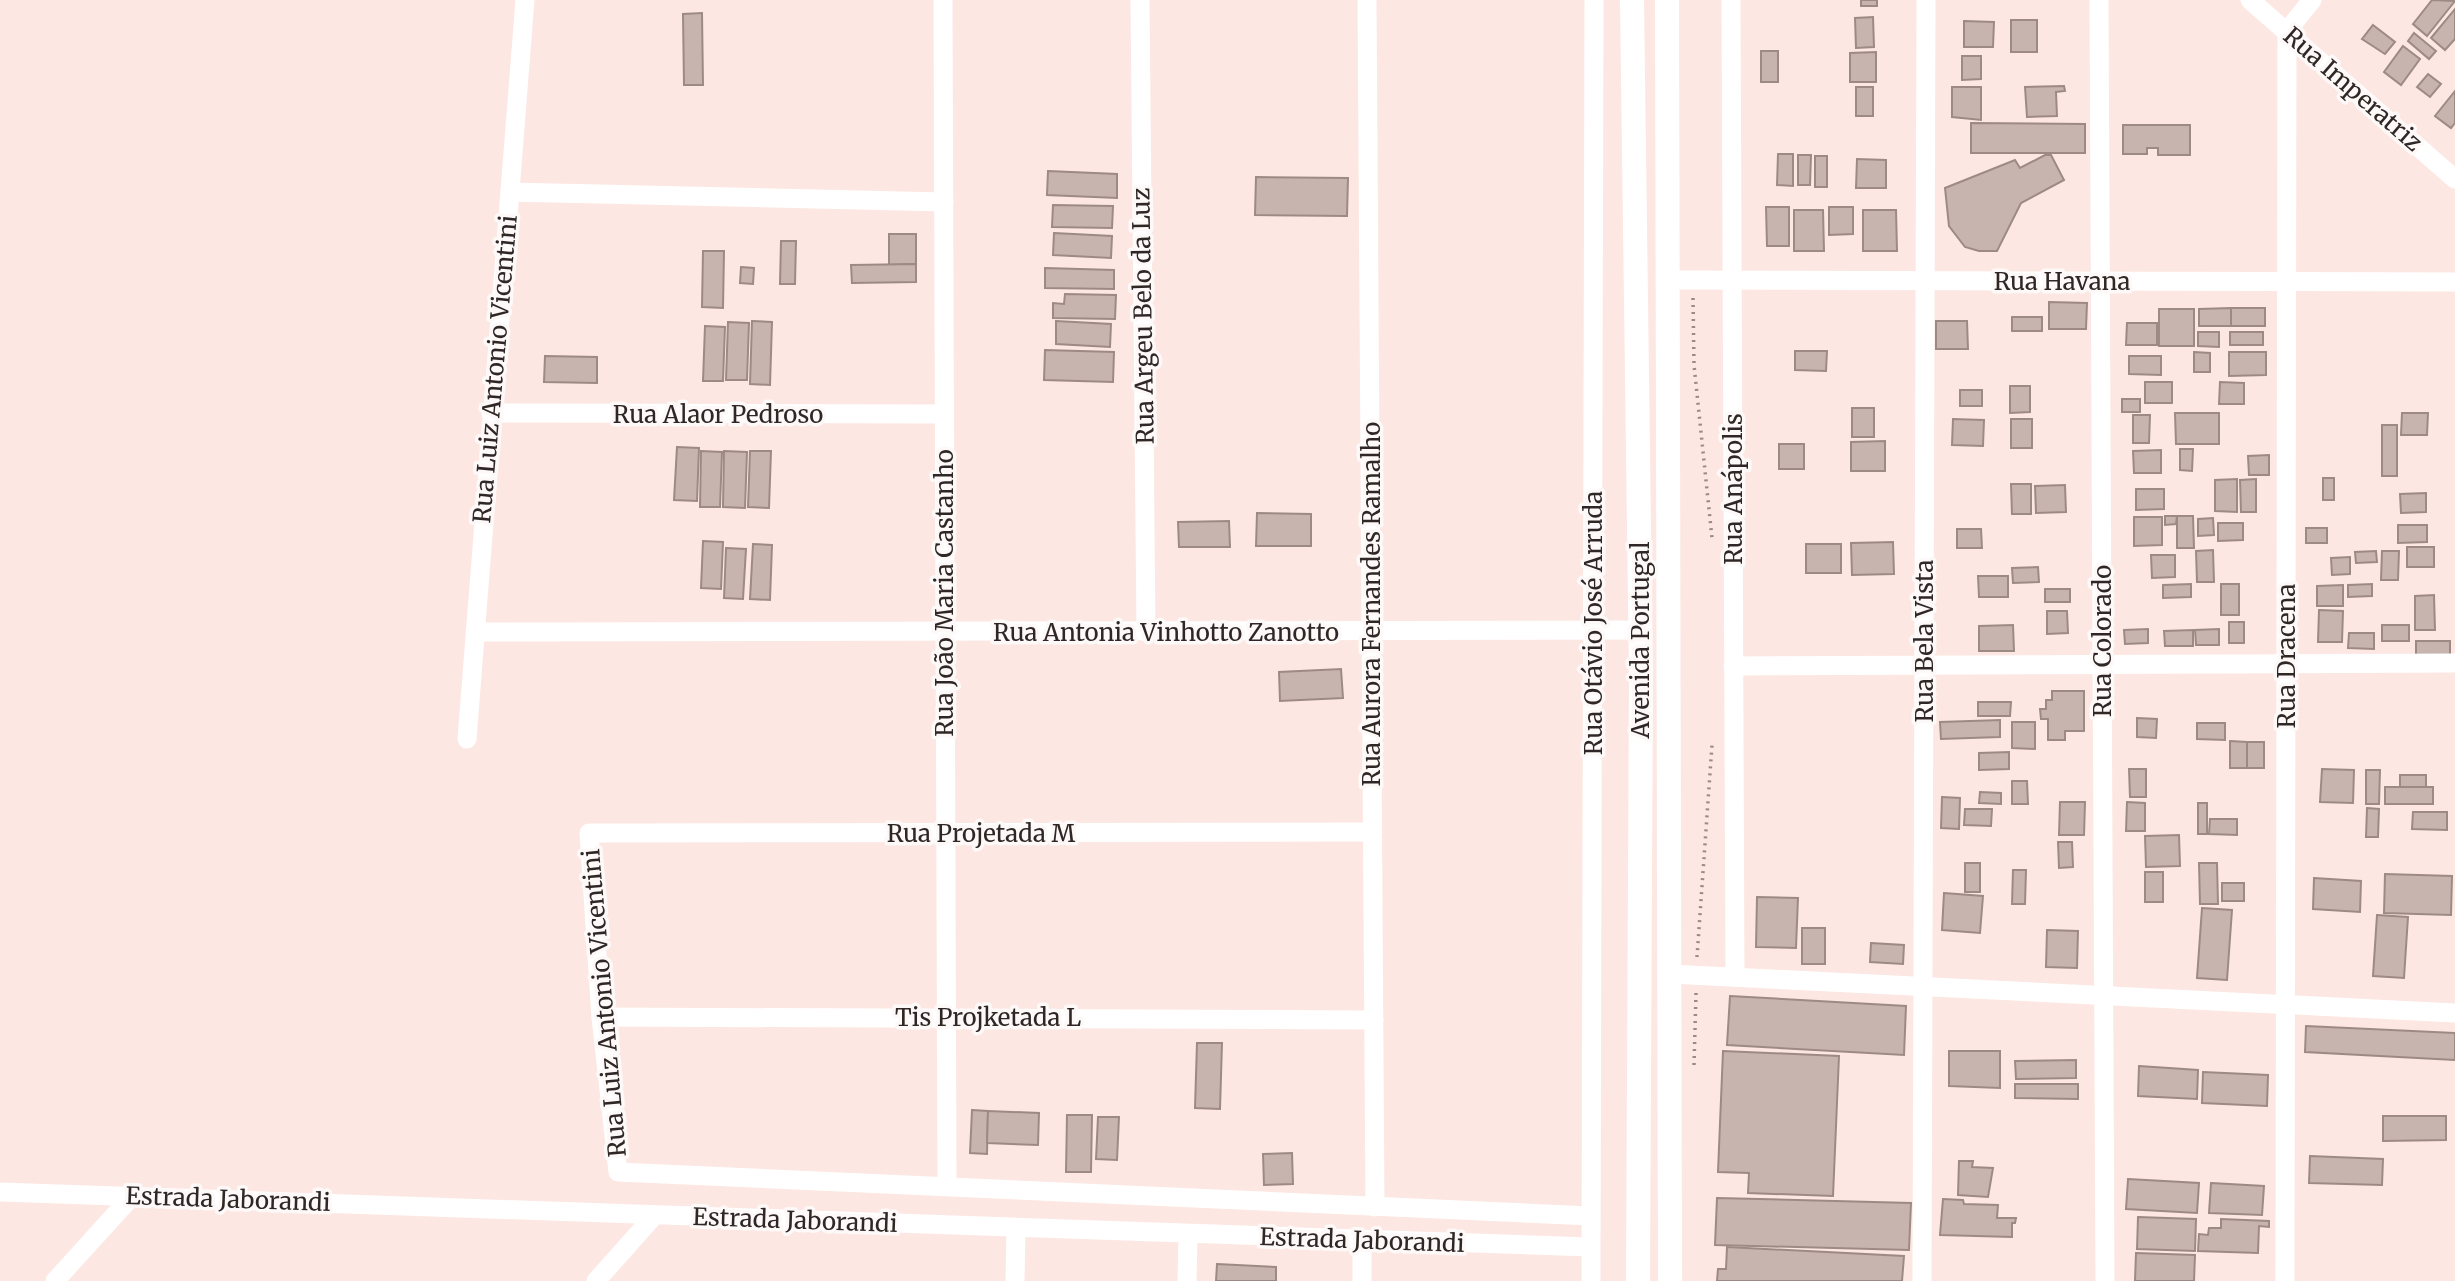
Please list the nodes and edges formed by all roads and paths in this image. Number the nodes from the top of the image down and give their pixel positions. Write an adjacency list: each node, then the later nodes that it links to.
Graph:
1 (525, 0): 15 (street, Rua Luiz Antonio Vicentini)
2 (943, 0): 16 (street, Rua João Maria Castanho)
3 (1140, 0): 30 (street, Rua Argeu Belo da Luz)
4 (1367, 0): 28 (street, Rua Aurora Fernandes Ramalho)
5 (1594, 0): 26 (street, Rua Otávio José Arruda)
6 (1632, 0): 27 (main road, Avenida Portugal)
7 (1667, 0): 17 (main road, Avenida Portugal)
8 (1731, 0): 18 (street, Rua Anápolis)
9 (1926, 0): 19 (street, Rua Bela Vista)
10 (2099, 0): 20 (street, Rua Colorado)
11 (2250, 0): 13 (street, Rua Imperatriz)
12 (2312, 0): 13 (street)
13 (2287, 31): 14 (street, Rua Imperatriz); 21 (street, Rua Dracena)
14 (2455, 179)
15 (510, 192): 16 (street); 23 (street, Rua Luiz Antonio Vicentini)
16 (944, 202): 24 (street, Rua João Maria Castanho)
17 (1681, 280): 18 (street, Rua Havana); 25 (path); 42 (main road, Avenida Portugal)
18 (1732, 280): 19 (street, Rua Havana); 36 (street, Rua Anápolis)
19 (1925, 281): 20 (street, Rua Havana); 35 (street, Rua Bela Vista)
20 (2100, 281): 21 (street, Rua Havana); 33 (street, Rua Colorado)
21 (2286, 282): 22 (street, Rua Havana); 34 (street, Rua Dracena)
22 (2455, 282)
23 (492, 413): 24 (street, Rua Alaor Pedroso); 29 (street, Rua Luiz Antonio Vicentini)
24 (944, 414): 31 (street, Rua João Maria Castanho)
25 (1712, 545)
26 (1593, 630): 27 (street, Rua Antonia Vinhotto Zanotto); 28 (street, Rua Antonia Vinhotto Zanotto); 58 (street, Rua Otávio José Arruda)
27 (1640, 630): 69 (main road, Avenida Portugal)
28 (1371, 631): 30 (street, Rua Antonia Vinhotto Zanotto); 39 (street, Rua Aurora Fernandes Ramalho)
29 (475, 632): 31 (street, Rua Antonia Vinhotto Zanotto); 38 (street, Rua Luiz Antonio Vicentini)
30 (1146, 632): 31 (street, Rua Antonia Vinhotto Zanotto)
31 (945, 633): 41 (street, Rua João Maria Castanho)
32 (2455, 663): 34 (street)
33 (2102, 664): 34 (street); 35 (street); 46 (street, Rua Colorado)
34 (2286, 664): 47 (street, Rua Dracena)
35 (1923, 665): 36 (street); 45 (street, Rua Bela Vista)
36 (1733, 666): 44 (street, Rua Anápolis)
37 (1714, 732): 43 (path)
38 (467, 739)
39 (1373, 832): 41 (street, Rua Projetada M); 51 (street, Rua Aurora Fernandes Ramalho)
40 (589, 833): 41 (street, Rua Projetada M); 49 (street, Rua Luiz Antonio Vicentini)
41 (943, 833): 50 (street, Rua João Maria Castanho)
42 (1670, 974): 43 (street); 70 (main road, Avenida Portugal)
43 (1696, 975): 44 (street); 52 (path)
44 (1735, 977): 45 (street)
45 (1924, 987): 46 (street); 71 (street, Rua Bela Vista)
46 (2105, 996): 47 (street); 72 (street, Rua Colorado)
47 (2286, 1004): 48 (street); 73 (street, Rua Dracena)
48 (2455, 1013)
49 (601, 1017): 50 (street, Tis Projketada L); 53 (street, Rua Luiz Antonio Vicentini)
50 (946, 1017): 51 (street, Tis Projketada L); 53 (street, Rua João Maria Castanho)
51 (1374, 1020): 56 (street, Rua Aurora Fernandes Ramalho)
52 (1694, 1070)
53 (947, 1186): 56 (street)
54 (0, 1192): 55 (street, Estrada Jaborandi)
55 (133, 1195): 57 (street, Estrada Jaborandi); 63 (street)
56 (1375, 1207): 58 (street)
57 (654, 1216): 59 (street, Estrada Jaborandi); 64 (street)
58 (1591, 1216): 62 (street, Rua Otávio José Arruda)
59 (1016, 1228): 60 (street, Estrada Jaborandi); 65 (street)
60 (1188, 1236): 61 (street, Estrada Jaborandi); 66 (street)
61 (1363, 1241): 62 (street, Estrada Jaborandi); 67 (street)
62 (1590, 1247): 68 (street, Rua Otávio José Arruda)
63 (55, 1281)
64 (596, 1281)
65 (1015, 1281)
66 (1187, 1281)
67 (1362, 1281)
68 (1591, 1281)
69 (1638, 1281)
70 (1670, 1281)
71 (1922, 1281)
72 (2105, 1281)
73 (2286, 1281)

